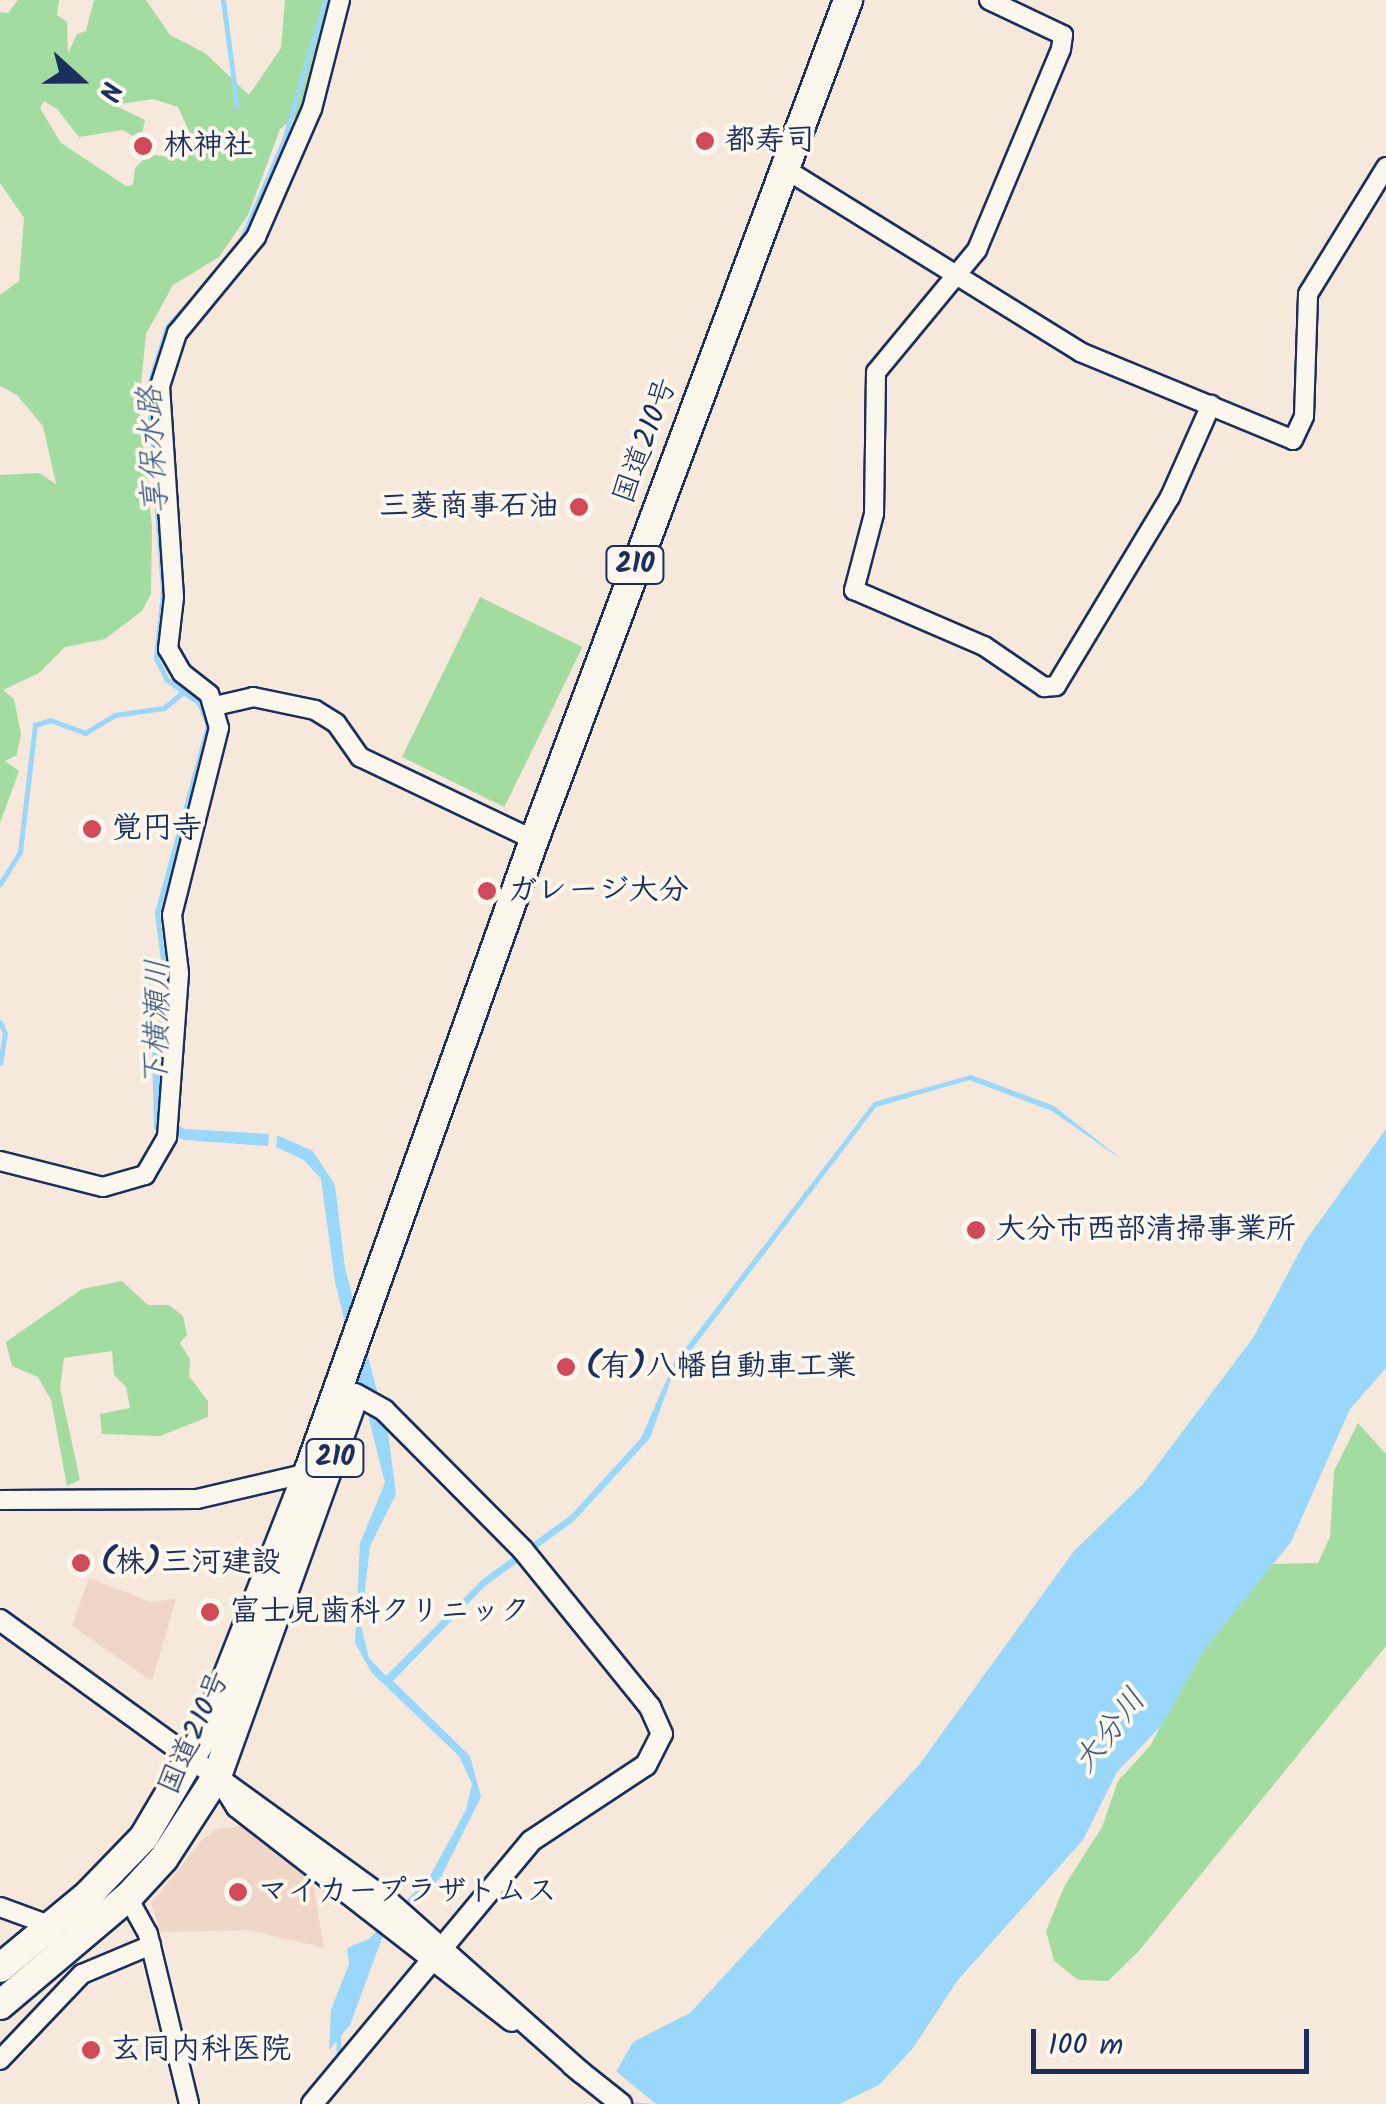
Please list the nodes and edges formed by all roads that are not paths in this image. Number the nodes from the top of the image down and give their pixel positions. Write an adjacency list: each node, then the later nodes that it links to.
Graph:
1 (340, 0): 8 (street)
2 (848, 0): 4 (highway, 国道210号 / 210)
3 (989, 0): 6 (street)
4 (782, 166): 6 (street); 9 (highway, 国道210号 / 210)
5 (1386, 167): 7 (street)
6 (958, 272): 7 (street); 7 (street)
7 (1211, 405)
8 (215, 706): 9 (street); 11 (street)
9 (534, 840): 10 (highway, 国道210号 / 210)
10 (428, 1131): 12 (highway, 国道210号 / 210); 13 (highway, 国道210号 / 210)
11 (0, 1161)
12 (355, 1394): 17 (highway, 国道210号 / 210); 22 (street)
13 (308, 1473): 14 (street); 16 (highway, 国道210号 / 210)
14 (0, 1500)
15 (0, 1620): 16 (street)
16 (194, 1756): 17 (street); 20 (highway, 国道210号 / 210)
17 (218, 1776): 18 (highway, 国道210号 / 210); 22 (street)
18 (128, 1898): 21 (street); 24 (highway, 国道210号 / 210)
19 (0, 1907): 20 (street)
20 (52, 1926): 23 (highway, 国道210号 / 210)
21 (151, 1946): 25 (street); 27 (street)
22 (435, 1952): 26 (street); 28 (street)
23 (0, 1968)
24 (0, 2004)
25 (0, 2060)
26 (315, 2100)
27 (190, 2104)
28 (621, 2104)

